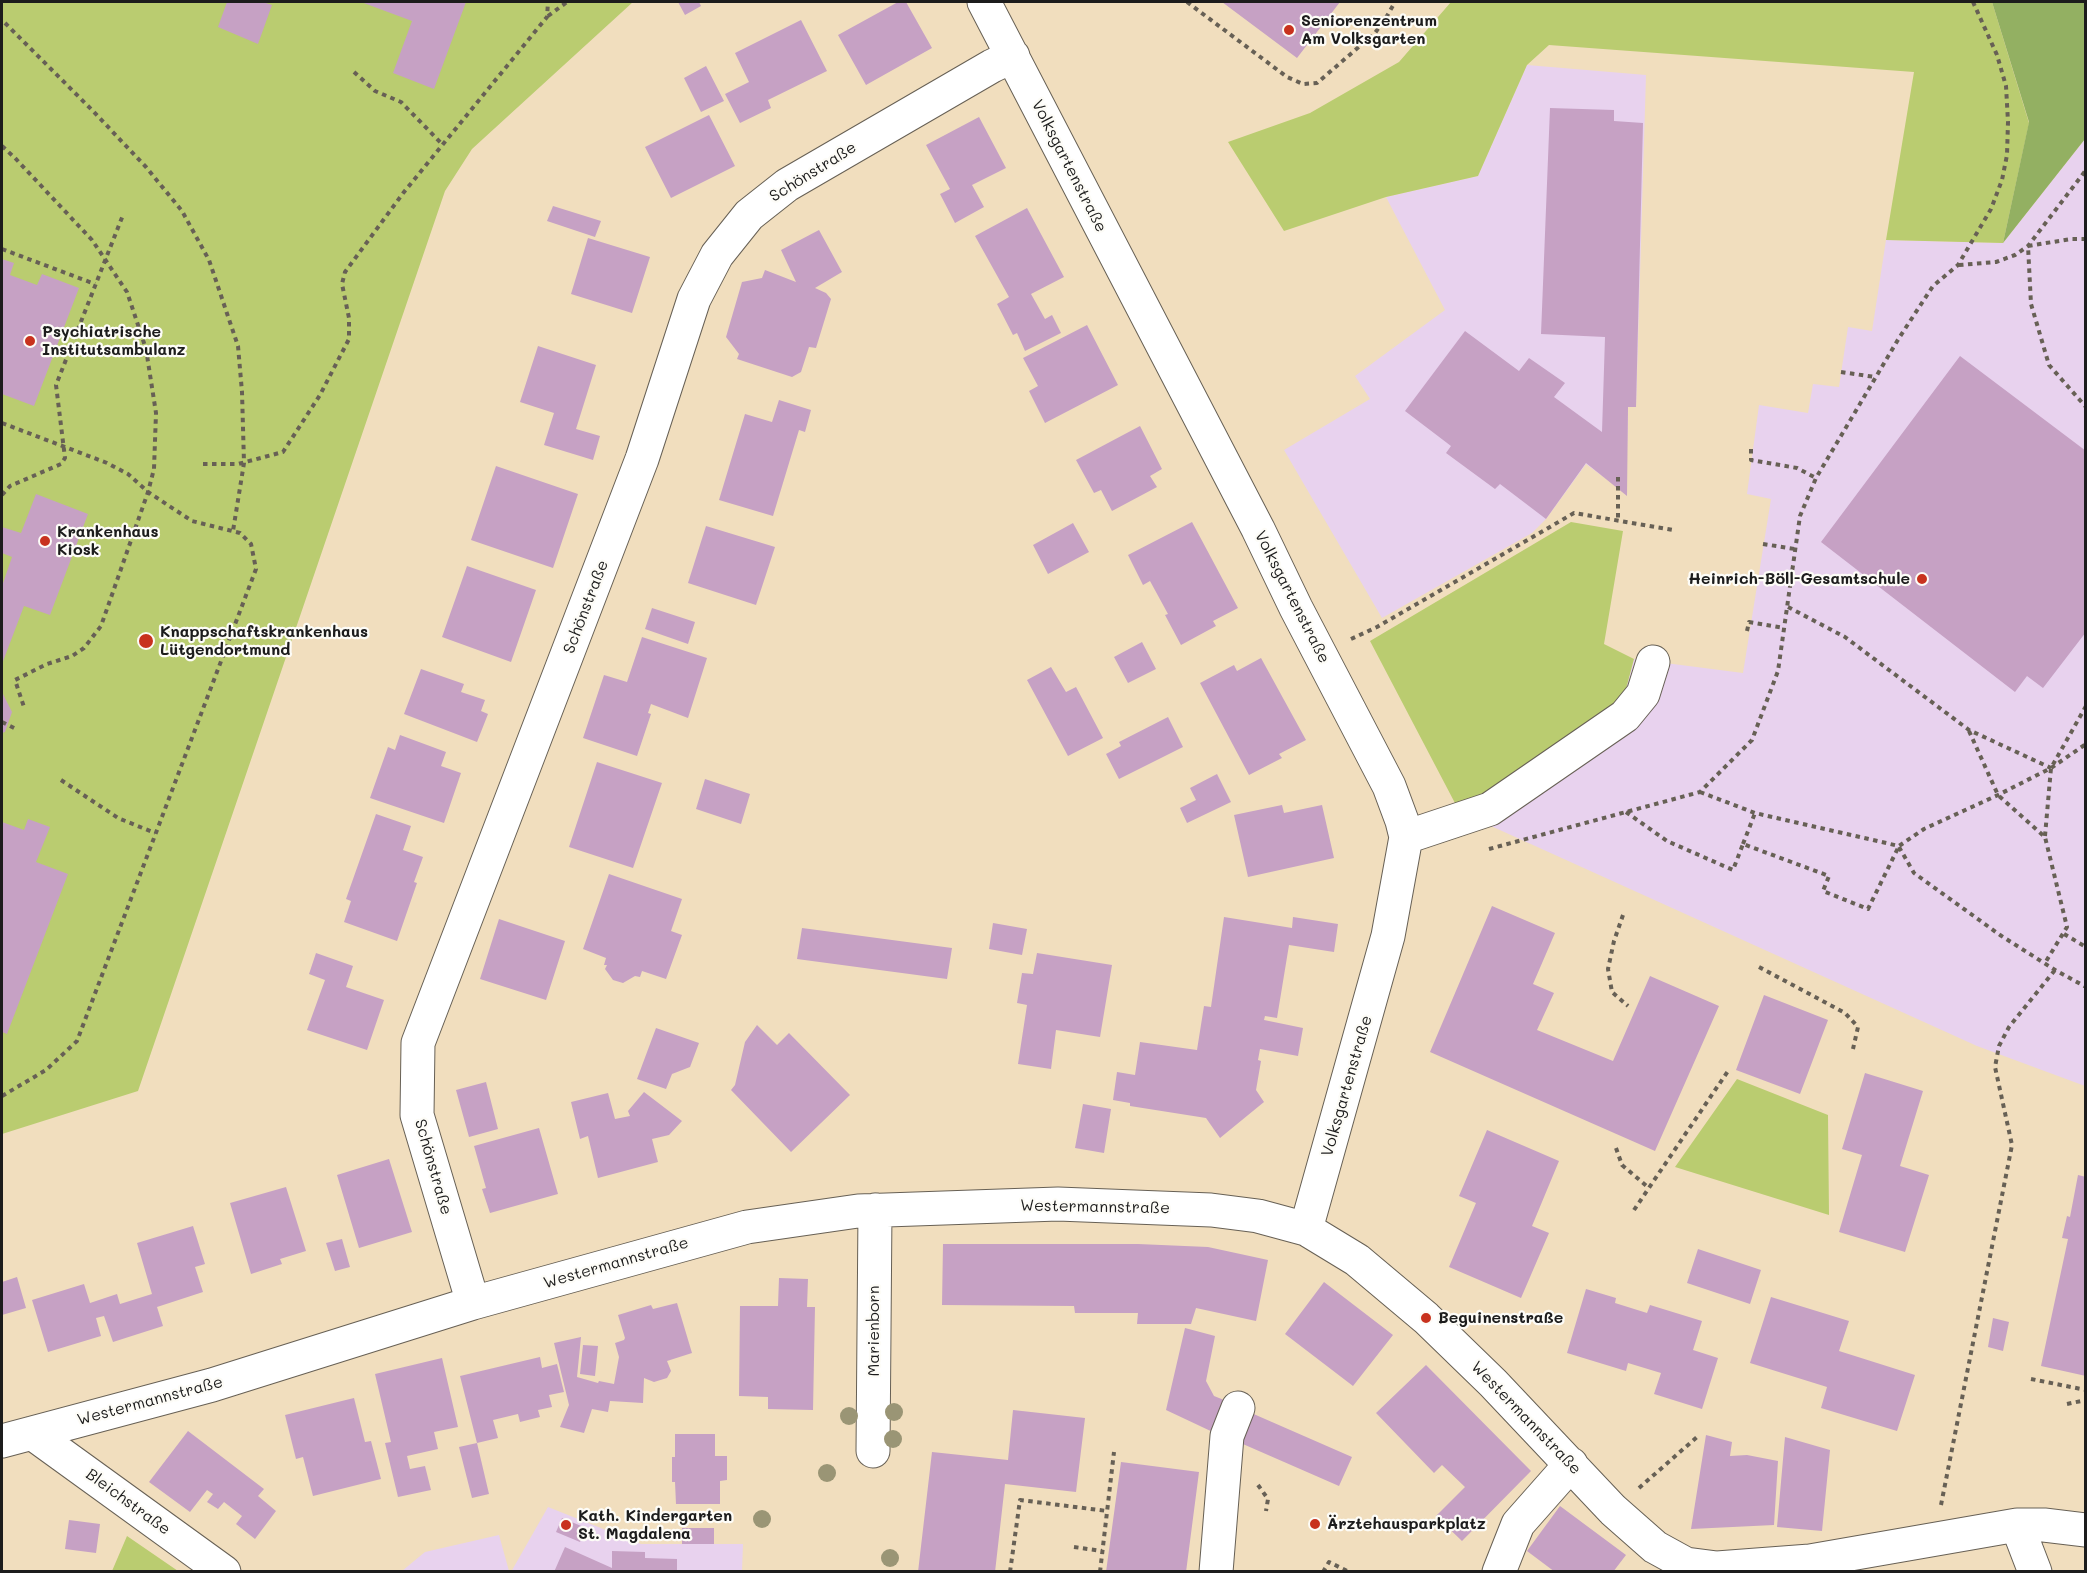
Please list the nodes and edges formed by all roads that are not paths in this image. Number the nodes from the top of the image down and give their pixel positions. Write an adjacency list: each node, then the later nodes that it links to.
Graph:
1 (984, 2): 2 (street, Volksgartenstraße)
2 (1013, 56): 4 (street, Volksgartenstraße); 7 (street, Schönstraße)
3 (1653, 662): 4 (street)
4 (1406, 837): 6 (street, Volksgartenstraße)
5 (875, 1210): 6 (street, Westermannstraße); 7 (street, Westermannstraße); 10 (street, Marienborn)
6 (1306, 1229): 11 (street, Westermannstraße)
7 (473, 1303): 9 (street, Westermannstraße)
8 (1238, 1408): 16 (street)
9 (16, 1437): 15 (street, Bleichstraße)
10 (873, 1451)
11 (1571, 1464): 14 (street, Westermannstraße); 17 (street)
12 (2017, 1526): 13 (street, Westermannstraße); 14 (street, Westermannstraße); 18 (street)
13 (2085, 1530)
14 (1685, 1568)
15 (224, 1572)
16 (1216, 1572)
17 (1499, 1572)
18 (2034, 1572)

